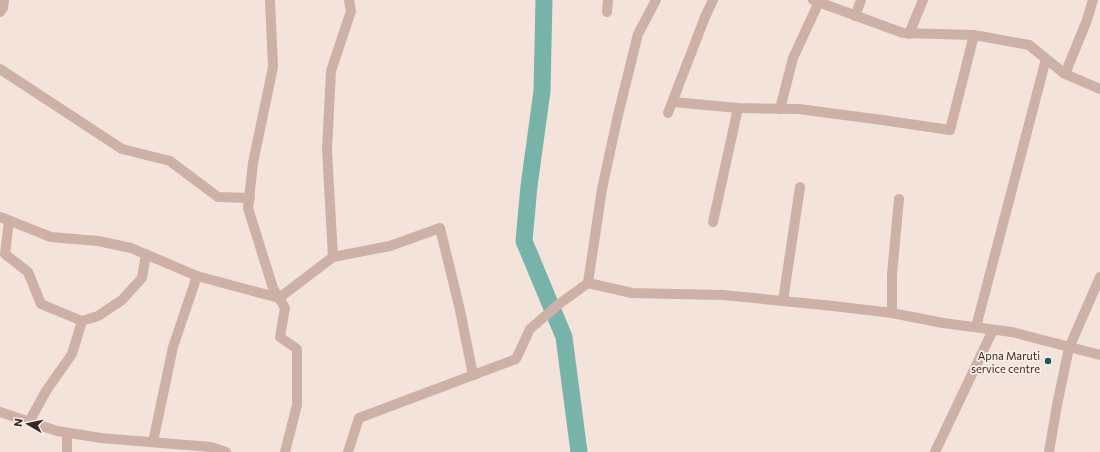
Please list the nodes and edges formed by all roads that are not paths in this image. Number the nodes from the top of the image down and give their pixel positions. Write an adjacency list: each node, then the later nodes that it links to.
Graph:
1 (4, 0): 11 (street)
2 (270, 0): 25 (street)
3 (349, 0): 30 (street)
4 (608, 0): 12 (street)
5 (656, 0): 33 (street)
6 (713, 0): 20 (street)
7 (862, 0): 13 (street)
8 (923, 0): 14 (street)
9 (1093, 0): 18 (street)
10 (818, 1): 13 (street); 22 (street)
11 (0, 12)
12 (607, 12)
13 (855, 16): 14 (street)
14 (909, 34): 15 (street)
15 (974, 35): 16 (street); 22 (street)
16 (1046, 58): 18 (street); 38 (street)
17 (0, 69): 25 (street)
18 (1065, 74): 19 (street)
19 (1100, 89)
20 (673, 102): 21 (street); 23 (street)
21 (738, 108): 22 (street); 28 (street)
22 (780, 109)
23 (668, 113)
24 (800, 187): 35 (street)
25 (250, 198): 34 (street)
26 (899, 199): 36 (street)
27 (5, 219): 29 (street); 37 (street)
28 (713, 222)
29 (146, 254): 31 (street); 37 (street)
30 (333, 257): 34 (street); 42 (street)
31 (197, 276): 34 (street); 46 (street)
32 (1100, 277): 40 (street)
33 (588, 283): 35 (street); 42 (street)
34 (279, 298): 49 (street)
35 (783, 301): 36 (street)
36 (892, 313): 38 (street)
37 (82, 320): 44 (street)
38 (976, 328): 39 (street)
39 (993, 330): 40 (street); 51 (street)
40 (1069, 348): 41 (street); 52 (street)
41 (1100, 355)
42 (473, 375): 50 (street)
43 (0, 412): 44 (street)
44 (29, 422): 45 (street)
45 (67, 433): 46 (street); 47 (street)
46 (153, 442): 48 (street)
47 (67, 452)
48 (226, 452)
49 (285, 452)
50 (348, 452)
51 (935, 452)
52 (1049, 452)

